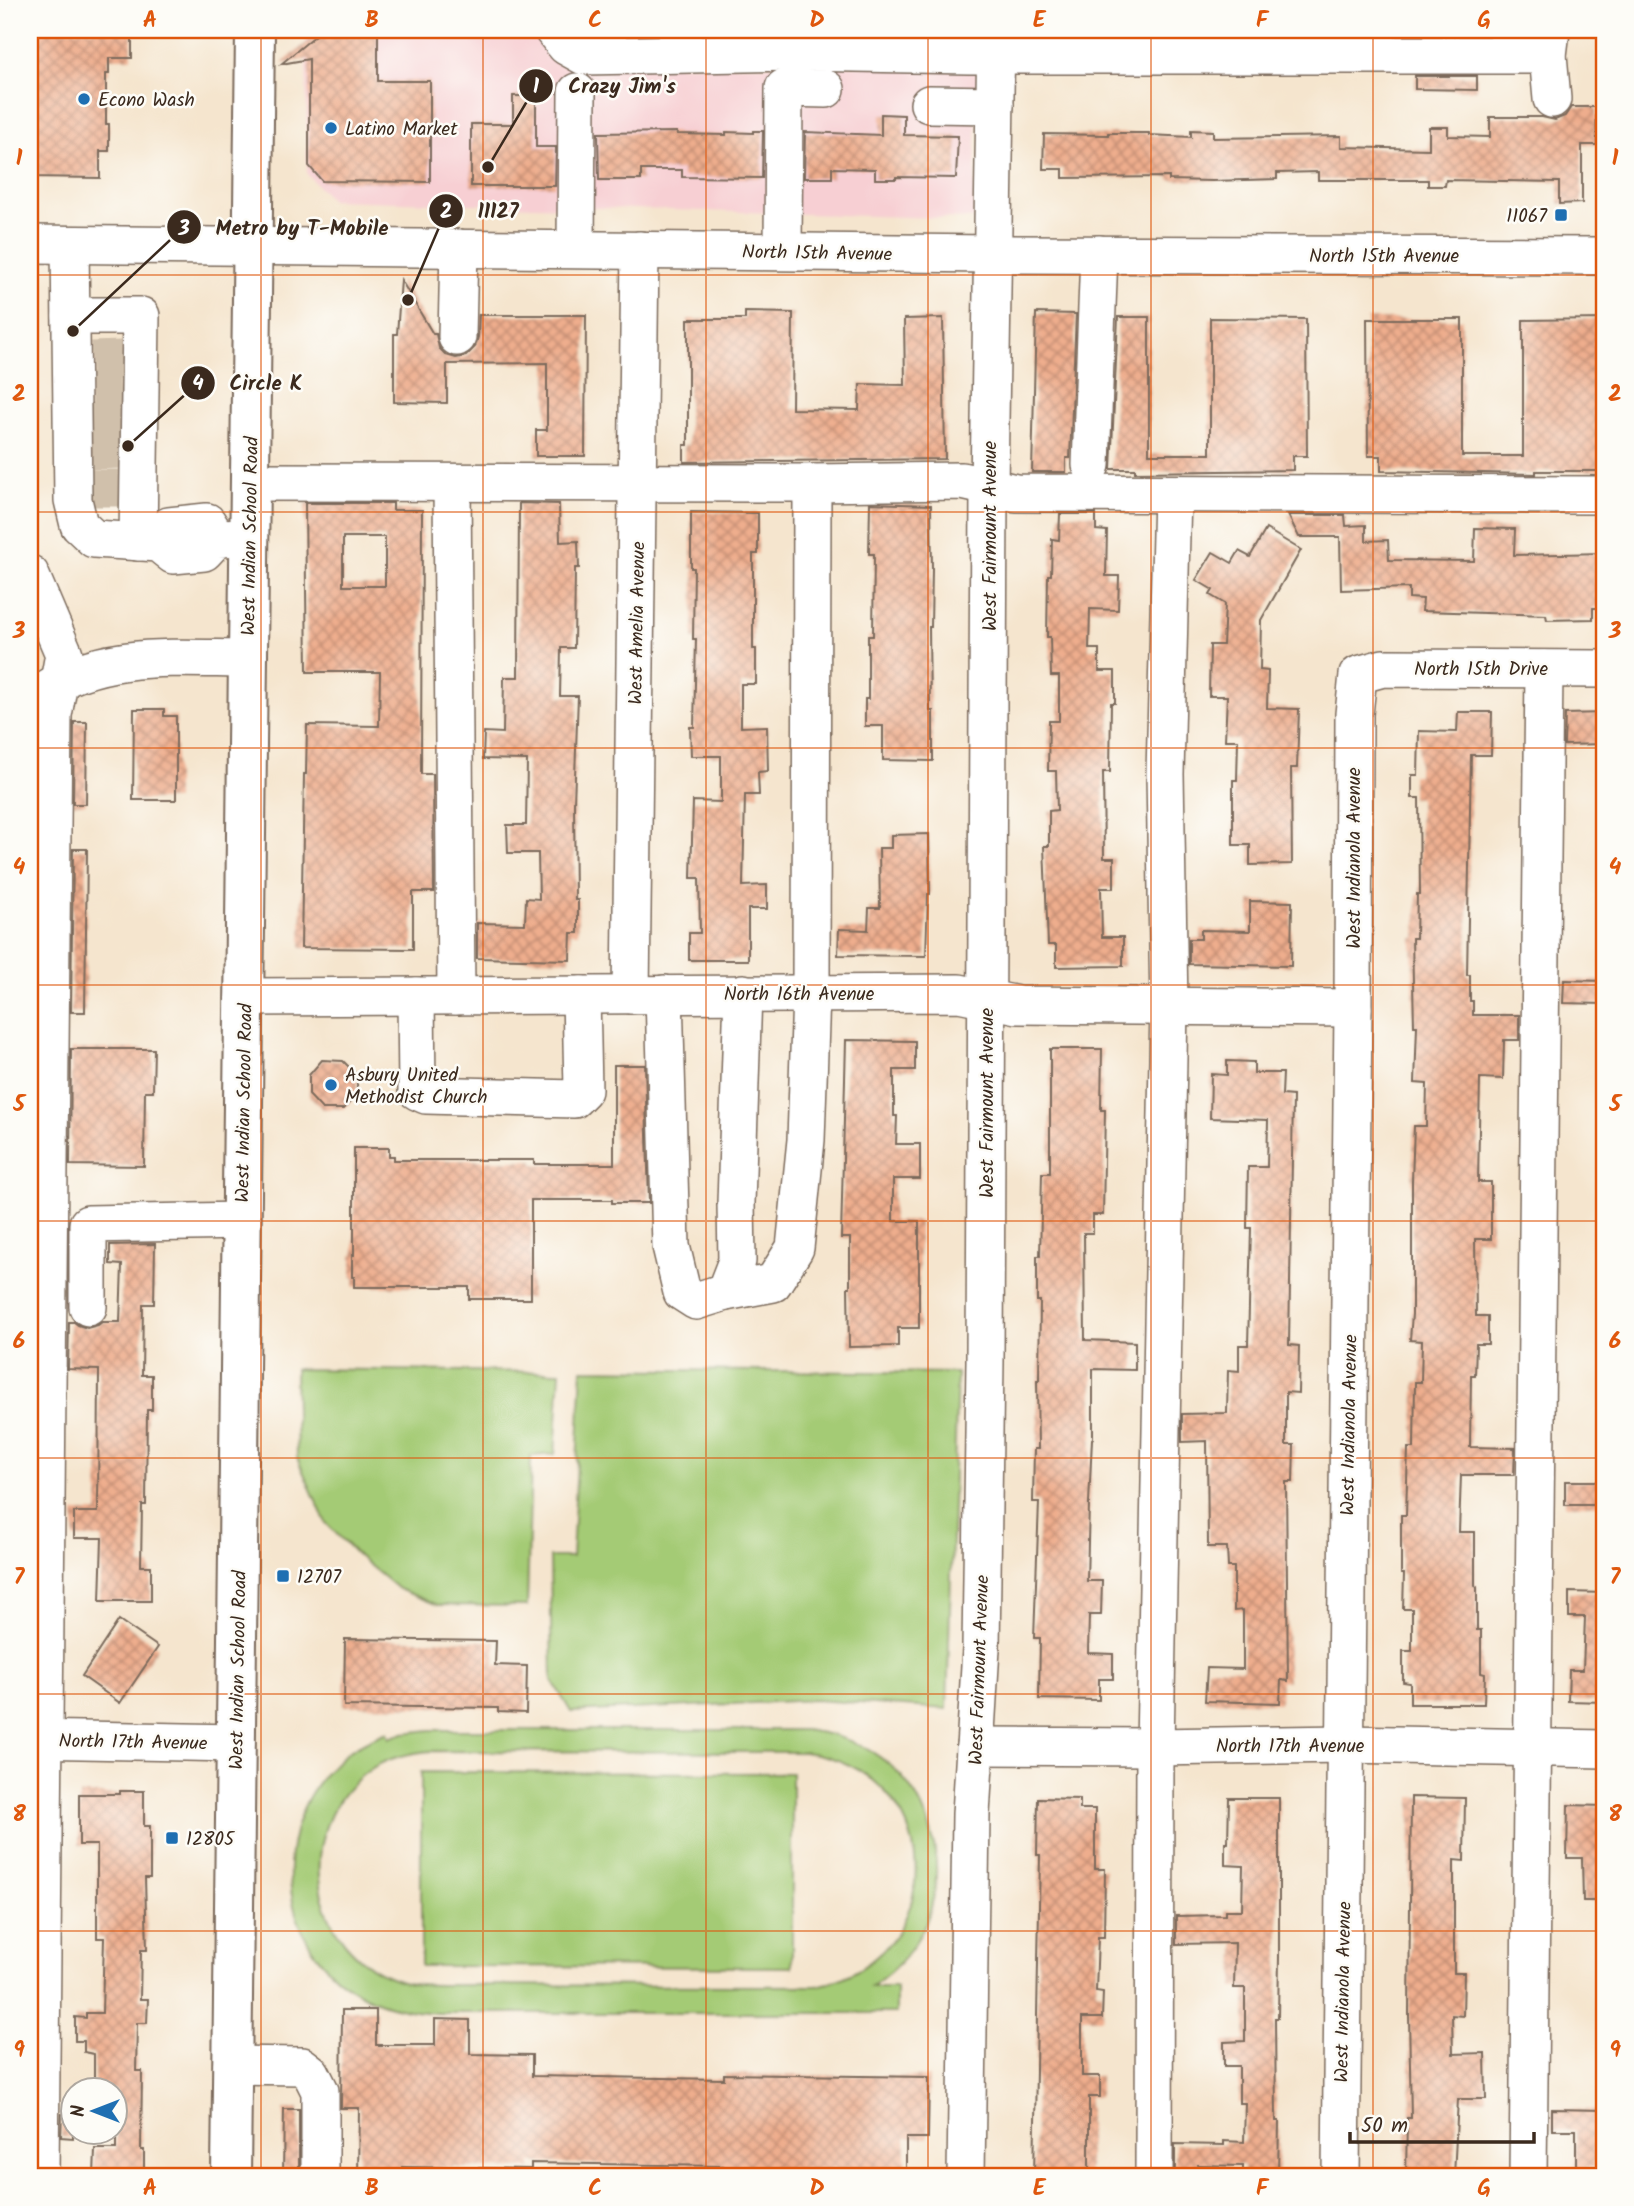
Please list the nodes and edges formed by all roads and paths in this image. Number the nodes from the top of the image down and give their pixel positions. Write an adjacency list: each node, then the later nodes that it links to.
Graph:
1 (254, 30): 12 (main road, West Indian School Road)
2 (553, 30): 3 (street)
3 (996, 42): 4 (street); 9 (street, West Fairmount Avenue)
4 (1550, 42): 7 (street)
5 (826, 89): 16 (street)
6 (577, 92): 14 (street)
7 (1552, 99)
8 (929, 104): 9 (street)
9 (995, 105): 17 (street, West Fairmount Avenue)
10 (30, 244): 11 (street, North 15th Avenue)
11 (71, 245): 12 (street, North 15th Avenue); 20 (street)
12 (253, 246): 13 (street, North 15th Avenue); 24 (main road, West Indian School Road)
13 (459, 248): 14 (street, North 15th Avenue); 21 (street)
14 (576, 249): 15 (street, North 15th Avenue)
15 (640, 250): 16 (street, North 15th Avenue); 26 (street, West Amelia Avenue)
16 (783, 251): 17 (street, North 15th Avenue)
17 (993, 254): 18 (street, North 15th Avenue); 28 (street, West Fairmount Avenue)
18 (1099, 254): 19 (street, North 15th Avenue); 23 (street)
19 (1604, 256)
20 (71, 316): 22 (street); 22 (street)
21 (457, 337)
22 (106, 406): 29 (street); 29 (street)
23 (1091, 465)
24 (250, 482): 25 (street); 32 (main road, West Indian School Road)
25 (453, 483): 26 (street); 46 (street)
26 (637, 483): 27 (street); 44 (street, West Amelia Avenue)
27 (812, 483): 28 (street); 42 (street, West Amelia Avenue)
28 (989, 487): 30 (street); 48 (street, West Fairmount Avenue)
29 (106, 488): 33 (street); 33 (street)
30 (1172, 494): 31 (street); 49 (street)
31 (1604, 495)
32 (233, 537): 33 (street); 35 (main road, West Indian School Road)
33 (148, 543)
34 (30, 574): 39 (street)
35 (248, 659): 39 (street); 47 (main road, West Indian School Road)
36 (1544, 669): 37 (street, North 15th Drive); 38 (street, North 15th Drive); 59 (street)
37 (1604, 669)
38 (1358, 675): 50 (street, West Indianola Avenue)
39 (59, 680): 40 (street); 54 (street)
40 (30, 702)
41 (743, 993): 42 (street, North 16th Avenue); 44 (street, North 16th Avenue); 52 (street)
42 (811, 994): 48 (street, North 16th Avenue); 52 (street, West Amelia Avenue)
43 (581, 995): 44 (street, North 16th Avenue); 45 (street); 46 (street, North 16th Avenue)
44 (647, 995): 52 (street, West Amelia Avenue)
45 (416, 996): 46 (street, North 16th Avenue); 47 (street, North 16th Avenue)
46 (456, 996)
47 (244, 997): 51 (main road, West Indian School Road)
48 (987, 998): 49 (street, North 16th Avenue); 57 (street, West Fairmount Avenue)
49 (1169, 1006): 50 (street, North 16th Avenue); 58 (street)
50 (1353, 1008): 56 (street, West Indianola Avenue)
51 (242, 1221): 53 (street); 55 (main road, West Indian School Road)
52 (725, 1292)
53 (88, 1307)
54 (37, 1739): 55 (street, North 17th Avenue); 62 (street)
55 (236, 1744): 61 (main road, West Indian School Road)
56 (1345, 1744): 58 (street, North 17th Avenue); 59 (street, North 17th Avenue); 67 (street, West Indianola Avenue)
57 (975, 1745): 58 (street, North 17th Avenue); 65 (street, West Fairmount Avenue)
58 (1155, 1746): 66 (street)
59 (1532, 1748): 60 (street, North 17th Avenue); 68 (street)
60 (1604, 1749)
61 (232, 2065): 63 (main road, West Indian School Road); 64 (street)
62 (40, 2176)
63 (231, 2176)
64 (320, 2176)
65 (966, 2176)
66 (1154, 2176)
67 (1340, 2176)
68 (1528, 2176)

